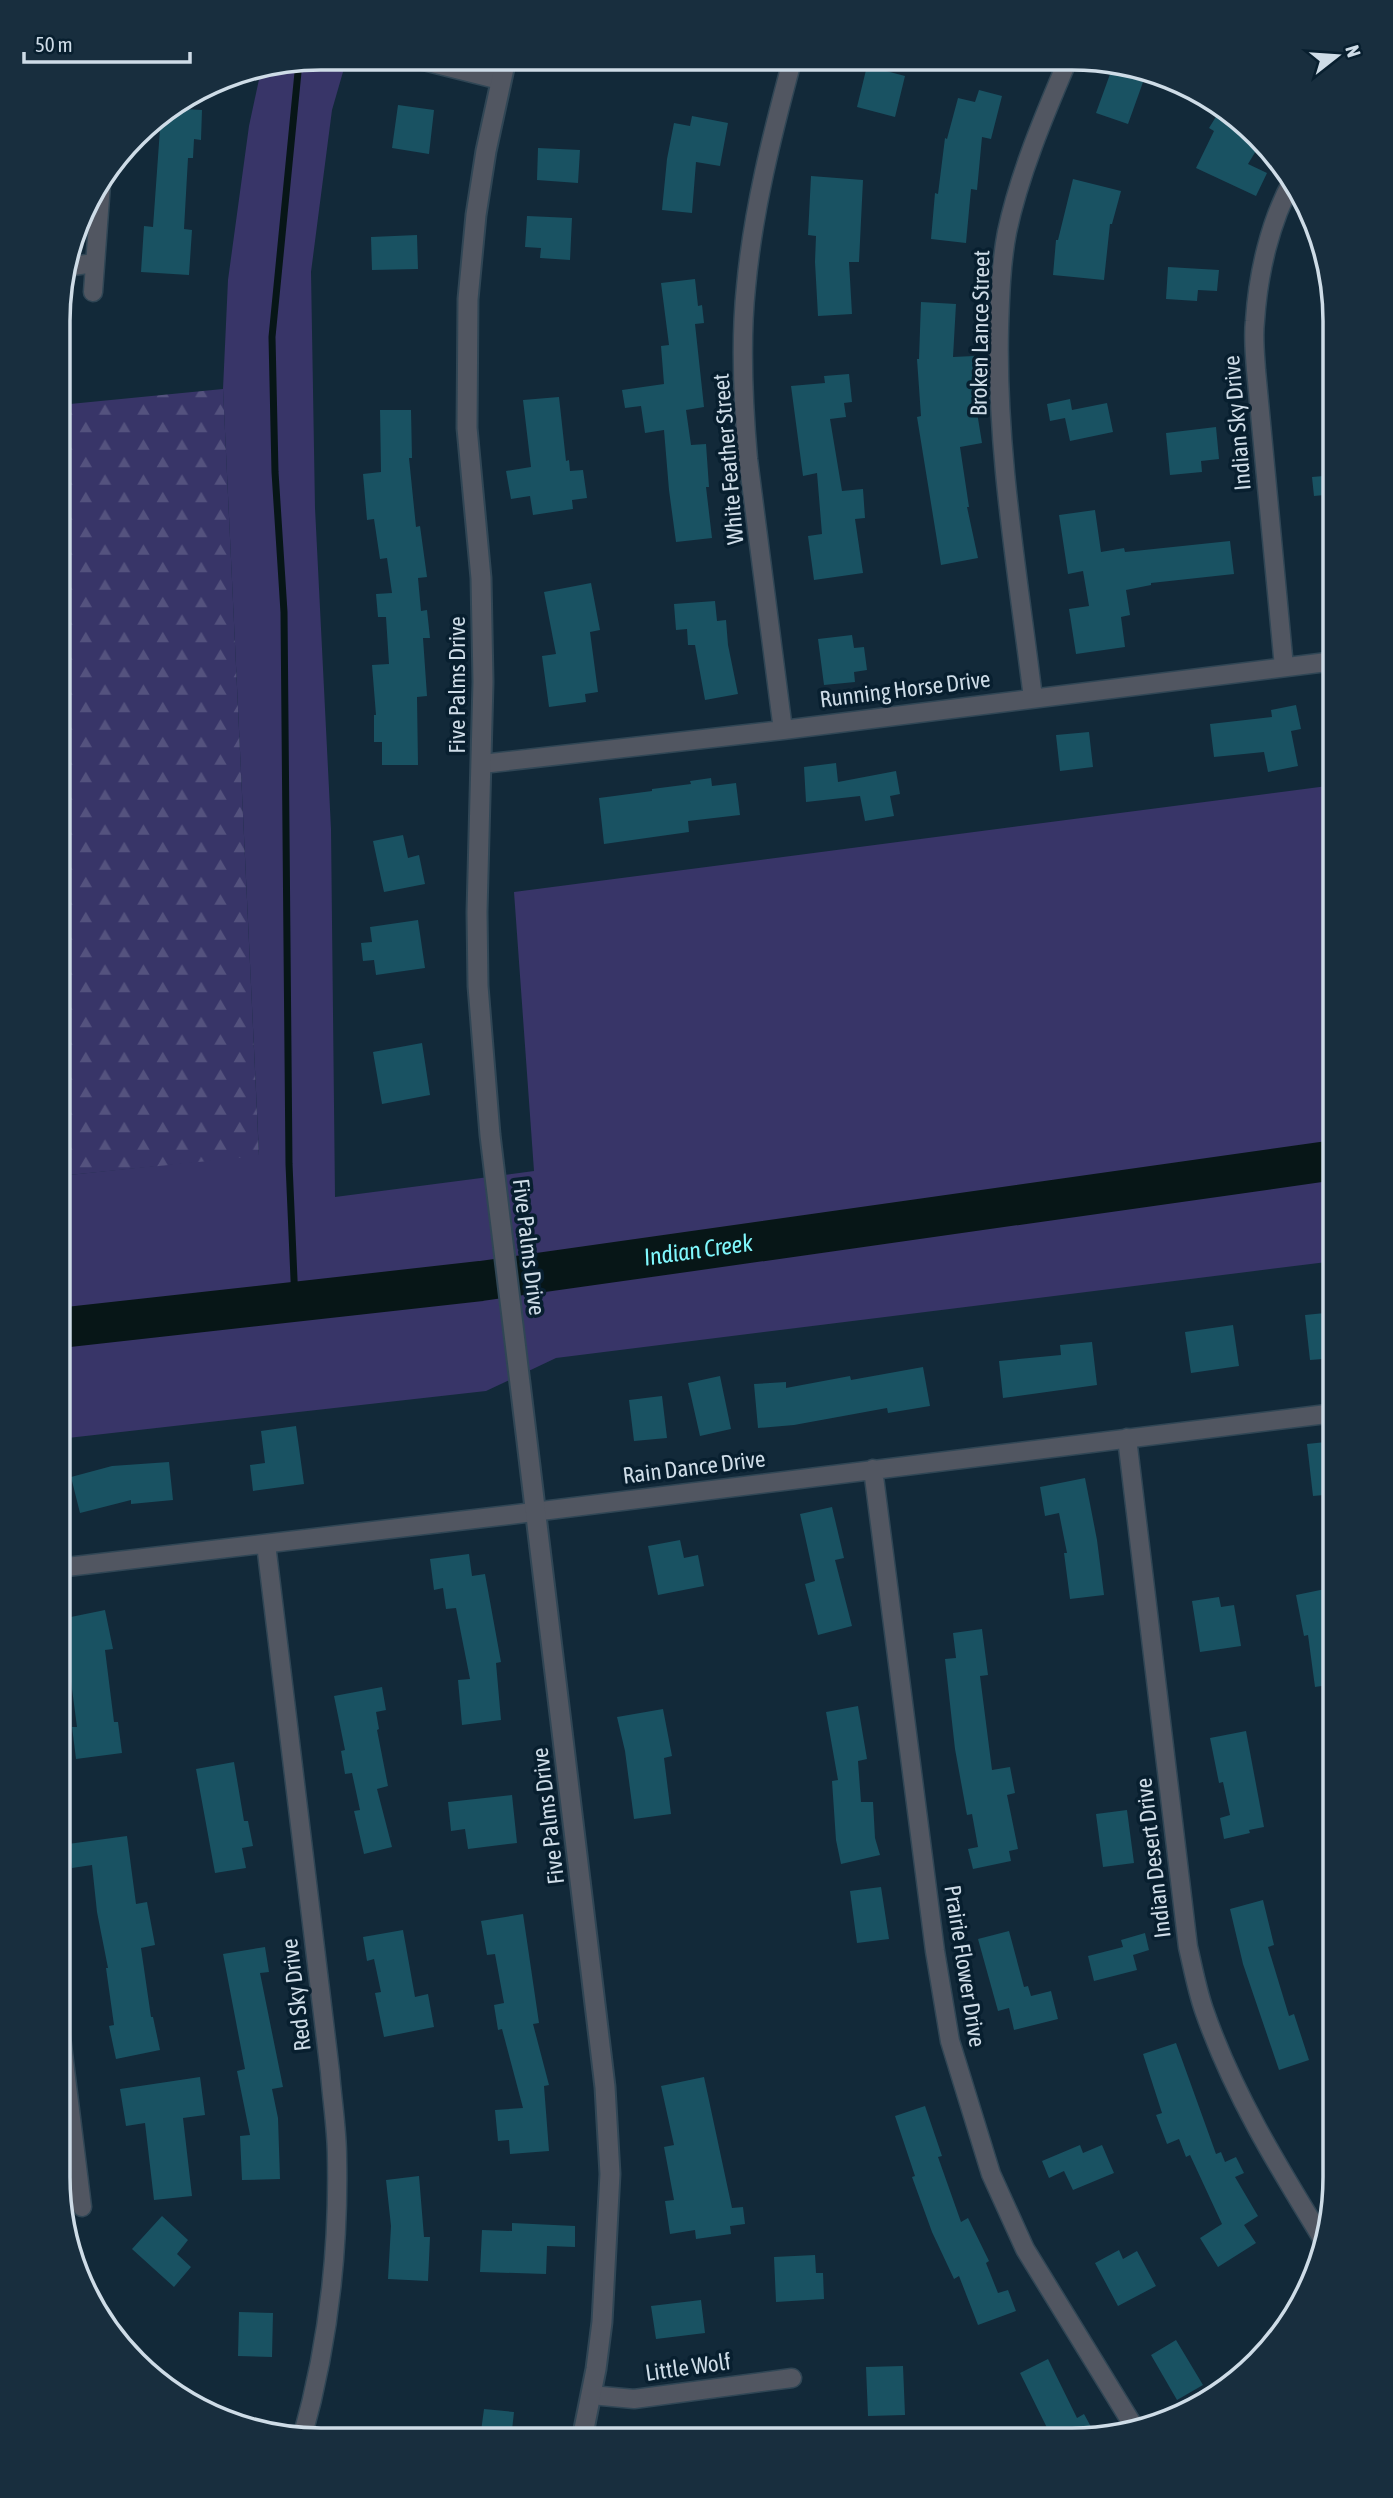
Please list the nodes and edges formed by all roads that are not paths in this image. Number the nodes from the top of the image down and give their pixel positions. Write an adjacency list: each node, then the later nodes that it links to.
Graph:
1 (460, 70): 5 (street)
2 (503, 70): 5 (street, Five Palms Drive)
3 (790, 70): 14 (street, White Feather Street)
4 (1064, 70): 13 (street, Broken Lance Street)
5 (500, 80): 15 (street, Five Palms Drive)
6 (1288, 193): 12 (street, Indian Sky Drive)
7 (98, 206): 8 (street)
8 (93, 263): 9 (street); 10 (street)
9 (77, 265)
10 (93, 292)
11 (1323, 662): 12 (street, Running Horse Drive)
12 (1284, 667): 13 (street, Running Horse Drive)
13 (1033, 698): 14 (street, Running Horse Drive)
14 (783, 730): 15 (street, Running Horse Drive)
15 (482, 764): 19 (street, Five Palms Drive)
16 (1323, 1414): 17 (street, Rain Dance Drive)
17 (1127, 1438): 18 (street, Rain Dance Drive); 24 (street, Indian Desert Drive)
18 (873, 1469): 19 (street, Rain Dance Drive); 27 (street, Prairie Flower Drive)
19 (537, 1512): 20 (street, Rain Dance Drive); 26 (street, Five Palms Drive)
20 (266, 1544): 21 (street, Rain Dance Drive); 28 (street, Red Sky Drive)
21 (70, 1567)
22 (70, 2110): 23 (street)
23 (82, 2207)
24 (1317, 2230)
25 (792, 2378): 26 (street, Little Wolf)
26 (590, 2395): 29 (street, Five Palms Drive)
27 (1130, 2421)
28 (305, 2427)
29 (584, 2428)

